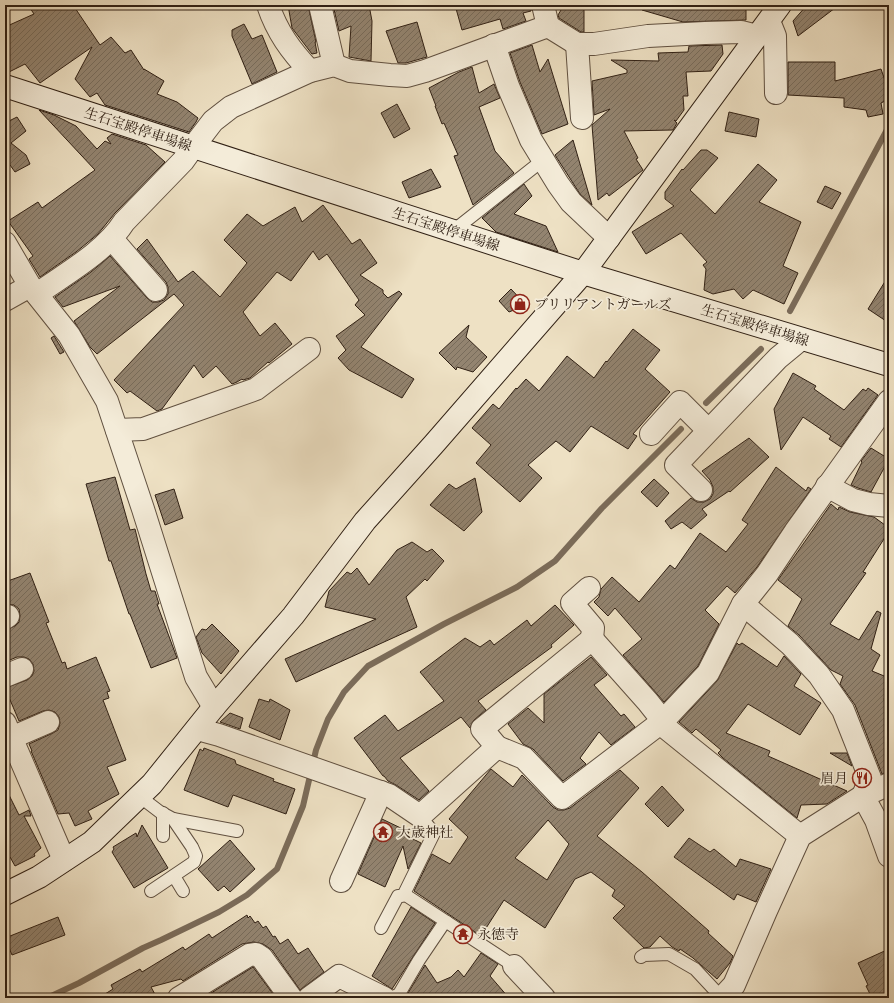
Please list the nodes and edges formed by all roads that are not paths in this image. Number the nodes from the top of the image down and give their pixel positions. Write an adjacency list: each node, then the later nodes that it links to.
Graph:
1 (268, 5): 9 (street)
2 (320, 5): 8 (street)
3 (543, 5): 5 (street)
4 (769, 21): 6 (street); 11 (street); 16 (street)
5 (548, 26): 6 (street); 7 (street)
6 (577, 44): 12 (street)
7 (494, 45): 8 (street); 14 (street)
8 (334, 66): 9 (street)
9 (310, 71): 13 (street)
10 (5, 86): 13 (street, 生石宝殿停車場線)
11 (776, 93)
12 (582, 118)
13 (192, 147): 15 (street, 生石宝殿停車場線); 17 (street)
14 (543, 160): 15 (lane); 16 (street)
15 (453, 231): 19 (street, 生石宝殿停車場線)
16 (609, 238): 19 (street)
17 (112, 239): 20 (street); 21 (street)
18 (5, 243): 20 (street)
19 (583, 273): 23 (street, 生石宝殿停車場線); 36 (street)
20 (33, 290): 22 (street); 27 (street)
21 (156, 290)
22 (5, 300)
23 (801, 339): 25 (street, 生石宝殿停車場線); 28 (street)
24 (308, 349): 27 (street)
25 (889, 366)
26 (889, 401): 30 (street)
27 (117, 430): 36 (street)
28 (708, 430): 29 (street); 31 (street)
29 (651, 434)
30 (827, 486): 32 (street); 34 (street)
31 (701, 490)
32 (889, 506)
33 (590, 588): 35 (street)
34 (743, 604): 37 (street); 45 (street)
35 (592, 640): 37 (street); 41 (street)
36 (214, 707): 39 (street)
37 (663, 721): 41 (street); 50 (street)
38 (48, 722): 40 (street)
39 (196, 728): 43 (street); 44 (street)
40 (8, 730): 52 (street)
41 (497, 747): 47 (street)
42 (889, 784): 45 (street)
43 (381, 792): 47 (street); 54 (street)
44 (139, 796): 46 (lane); 52 (street)
45 (863, 796): 50 (street); 51 (street)
46 (168, 816): 48 (lane); 49 (lane); 53 (lane)
47 (420, 816): 58 (lane)
48 (237, 831)
49 (163, 836)
50 (800, 836): 63 (street)
51 (889, 856)
52 (64, 860): 57 (street)
53 (174, 876): 55 (lane); 56 (lane)
54 (341, 881)
55 (151, 891)
56 (183, 891)
57 (5, 894)
58 (404, 894): 59 (lane); 60 (lane)
59 (447, 922): 62 (lane); 68 (lane)
60 (381, 928)
61 (641, 957): 63 (lane)
62 (514, 966): 69 (street)
63 (733, 994)
64 (180, 998): 65 (street)
65 (291, 998)
66 (309, 998): 67 (street)
67 (384, 998)
68 (391, 998)
69 (544, 998)

